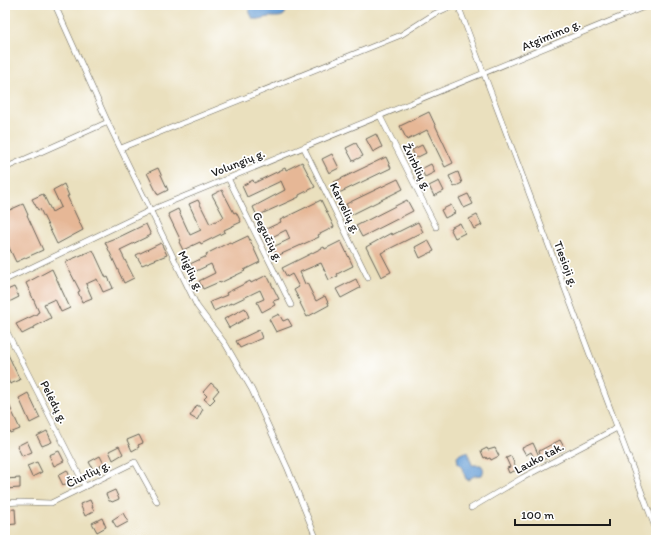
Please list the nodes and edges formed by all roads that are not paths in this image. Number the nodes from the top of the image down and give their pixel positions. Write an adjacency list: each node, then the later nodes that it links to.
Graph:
1 (55, 5): 7 (street, Miglių g.)
2 (454, 5): 8 (street)
3 (458, 5): 5 (street, Tiesioji g.)
4 (649, 5): 5 (street, Atgimimo g.)
5 (483, 74): 6 (street, Volungių g.); 18 (street, Tiesioji g.)
6 (380, 116): 9 (street, Volungių g.); 13 (street, Žvirblių g.)
7 (108, 122): 8 (street, Miglių g.); 10 (street)
8 (121, 148): 12 (street, Miglių g.)
9 (304, 148): 11 (street, Volungių g.); 14 (street, Karvelių g.)
10 (5, 168)
11 (228, 178): 12 (street, Volungių g.); 16 (street, Gegučių g.)
12 (151, 210): 15 (street, Volungių g.); 24 (street, Miglių g.)
13 (436, 227)
14 (368, 278)
15 (5, 280)
16 (291, 305)
17 (5, 328): 19 (street, Pelėdų g.)
18 (617, 428): 22 (street, Lauko tak.); 23 (street, Tiesioji g.)
19 (85, 486): 20 (street, Čiurlių g.); 21 (street, Čiurlių g.)
20 (157, 502)
21 (5, 503)
22 (471, 508)
23 (656, 530)
24 (317, 540)

